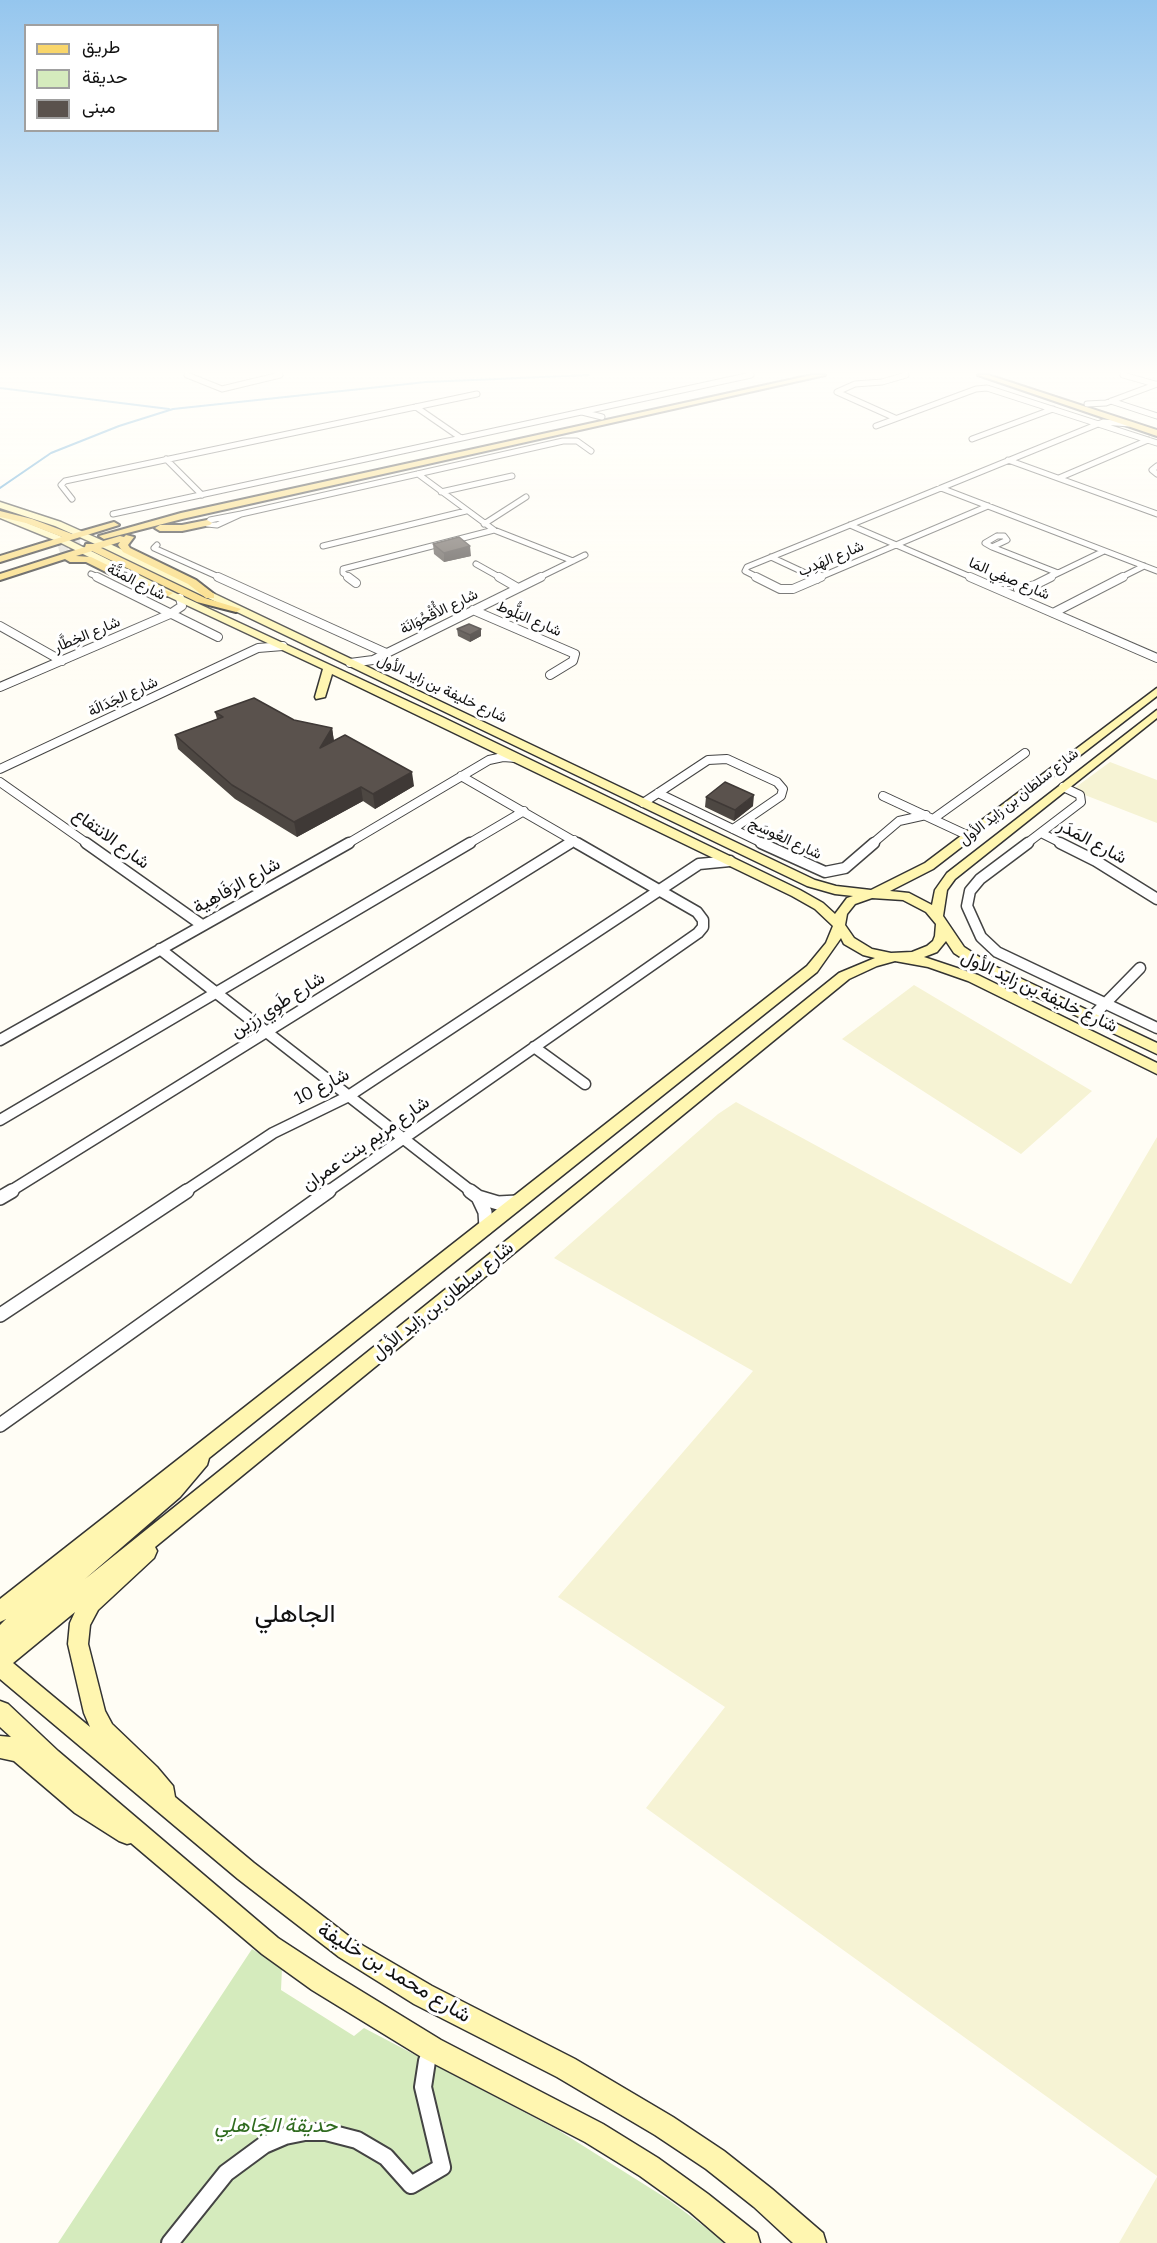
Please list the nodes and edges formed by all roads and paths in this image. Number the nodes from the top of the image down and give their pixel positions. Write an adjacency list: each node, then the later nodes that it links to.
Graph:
1 (70, 480): 17 (street)
2 (187, 480): 15 (street)
3 (272, 480): 15 (street)
4 (306, 480): 23 (main road)
5 (321, 480): 32 (main road)
6 (347, 480): 32 (main road)
7 (352, 480): 28 (main road)
8 (393, 480): 24 (street)
9 (425, 480): 14 (street)
10 (496, 480): 14 (street)
11 (961, 480): 13 (street, شارع الهَدِب)
12 (1064, 480): 22 (street)
13 (941, 488): 18 (street); 27 (street, شارع الهَدِب)
14 (441, 492): 19 (street)
15 (202, 495): 21 (street)
16 (526, 497): 26 (street)
17 (72, 499)
18 (988, 506): 34 (street, شارع الهَدِب); 37 (street)
19 (466, 511): 26 (street); 35 (street)
20 (0, 512): 25 (main road, شارع خليفة بن زايد الأول); 31 (main road); 40 (main road)
21 (113, 514)
22 (1157, 514)
23 (123, 522): 25 (main road); 31 (main road)
24 (207, 523): 28 (main road)
25 (58, 524): 31 (main road, شارع خليفة بن زايد الأول)
26 (484, 524): 29 (street)
27 (850, 525): 34 (street, شارع صِفِي المَا); 39 (street, شارع الهَدِب)
28 (160, 528): 30 (main road)
29 (494, 530): 41 (street); 51 (street)
30 (129, 537): 32 (main road); 55 (main road)
31 (65, 542): 32 (main road); 32 (main road, شارع خليفة بن زايد الأول); 40 (main road); 42 (main road); 45 (main road)
32 (96, 542): 49 (main road); 54 (main road, شارع خليفة بن زايد الأول); 55 (main road, شارع خليفة بن زايد الأول); 58 (main road)
33 (157, 545): 68 (street)
34 (897, 545): 50 (street, شارع الهَدِب); 61 (street, شارع صِفِي المَا)
35 (323, 546)
36 (992, 547): 47 (street)
37 (1104, 551): 44 (street); 47 (street)
38 (585, 555): 41 (street, شارع الأُقْحُوَانَة)
39 (771, 557): 50 (street); 50 (street, شارع الهَدِب)
40 (0, 558)
41 (573, 561): 52 (street, شارع الأُقْحُوَانَة)
42 (0, 564)
43 (476, 564): 52 (street, شارع الأُقْحُوَانَة)
44 (1144, 566): 46 (street); 61 (street)
45 (0, 570)
46 (1157, 571)
47 (1058, 573): 53 (street)
48 (91, 574): 60 (street, شارع المَتَّة)
49 (0, 579): 54 (main road)
50 (817, 579)
51 (356, 583)
52 (518, 588): 59 (street, شارع الأُقْحُوَانَة)
53 (1018, 589)
54 (168, 593): 56 (main road, شارع خليفة بن زايد الأول)
55 (210, 596): 58 (main road, شارع خليفة بن زايد الأول)
56 (180, 598): 57 (main road, شارع خليفة بن زايد الأول); 60 (street)
57 (202, 609): 60 (street, شارع الخِطَّار); 64 (main road, شارع خليفة بن زايد الأول)
58 (236, 609): 73 (main road, شارع خليفة بن زايد الأول)
59 (473, 610): 68 (street, شارع الأُقْحُوَانَة); 76 (street, شارع البَلُّوط)
60 (172, 613): 63 (street, شارع المَتَّة); 72 (street, شارع الخِطَّار)
61 (1053, 613): 69 (street, شارع صِفِي المَا)
62 (0, 626): 72 (street)
63 (218, 637)
64 (262, 637): 65 (main road, شارع خليفة بن زايد الأول); 66 (street)
65 (283, 646): 66 (street, شارع الجَدَالَة); 74 (main road, شارع خليفة بن زايد الأول)
66 (258, 648): 87 (street, شارع الجَدَالَة)
67 (1157, 648): 69 (street)
68 (386, 653): 71 (street, شارع الأُقْحُوَانَة)
69 (1148, 654): 70 (street, شارع صِفِي المَا)
70 (1157, 658)
71 (373, 660): 73 (street); 75 (street)
72 (62, 661): 78 (street, شارع الخِطَّار)
73 (350, 663): 75 (main road, شارع خليفة بن زايد الأول)
74 (329, 668): 81 (main road); 83 (main road, شارع خليفة بن زايد الأول)
75 (369, 672): 93 (main road, شارع خليفة بن زايد الأول)
76 (550, 675)
77 (0, 676): 78 (street)
78 (10, 683): 79 (street, شارع الخِطَّار)
79 (0, 687)
80 (1157, 691): 98 (main road, شارع سلطان بن زايد الأول)
81 (320, 697)
82 (1157, 712): 90 (main road, شارع سلطان بن زايد الأول)
83 (494, 746): 85 (main road, شارع خليفة بن زايد الأول); 86 (street)
84 (1025, 753): 95 (street, شارع العُوسَج)
85 (519, 758): 86 (street, شارع الرَفَاهِية); 100 (main road, شارع خليفة بن زايد الأول)
86 (489, 760): 88 (street, شارع الرَفَاهِية)
87 (0, 769)
88 (461, 776): 94 (street, شارع مريم بنت عمران); 107 (street, شارع الرَفَاهِية)
89 (0, 782): 107 (street, شارع الانتفاع)
90 (1063, 787): 97 (street); 106 (main road, شارع سلطان بن زايد الأول)
91 (658, 793): 93 (street); 96 (street, شارع العُوسَج); 96 (street)
92 (883, 795): 95 (street)
93 (643, 803): 104 (main road, شارع خليفة بن زايد الأول)
94 (525, 811): 99 (street, شارع مريم بنت عمران); 113 (street)
95 (929, 817): 96 (street, شارع العُوسَج); 98 (street)
96 (733, 829)
97 (1041, 833): 105 (street, شارع المَدَر); 114 (street)
98 (969, 836): 104 (main road, شارع سلطان بن زايد الأول)
99 (574, 840): 103 (street, شارع مريم بنت عمران); 117 (street, شارع طَوِي رَزِين)
100 (698, 845): 101 (main road, شارع خليفة بن زايد الأول); 102 (street)
101 (730, 861): 102 (street); 108 (main road, شارع خليفة بن زايد الأول)
102 (699, 864): 103 (street)
103 (660, 890): 119 (street, شارع مريم بنت عمران); 123 (street, شارع 10)
104 (873, 893): 106 (main road); 108 (main road)
105 (1157, 899)
106 (937, 915): 109 (main road)
107 (202, 925): 110 (street, شارع الرَفَاهِية)
108 (839, 926): 111 (main road); 128 (main road, شارع سلطان بن زايد الأول)
109 (943, 929): 111 (main road); 115 (main road, شارع خليفة بن زايد الأول)
110 (160, 948): 113 (street); 118 (street, شارع الرَفَاهِية)
111 (898, 957): 121 (main road, شارع خليفة بن زايد الأول); 133 (main road, شارع سلطان بن زايد الأول)
112 (1140, 968): 114 (street)
113 (215, 992): 117 (street); 124 (street)
114 (1105, 1004): 115 (street); 116 (street)
115 (1091, 1018): 120 (main road, شارع خليفة بن زايد الأول)
116 (1157, 1028)
117 (266, 1031): 123 (street); 127 (street, شارع طَوِي رَزِين)
118 (0, 1040)
119 (534, 1047): 122 (street); 125 (street, شارع مريم بنت عمران)
120 (1157, 1049)
121 (1157, 1069)
122 (585, 1084)
123 (348, 1097): 125 (street); 130 (street, شارع 10)
124 (0, 1120)
125 (404, 1138): 126 (street); 131 (street, شارع مريم بنت عمران)
126 (478, 1197): 128 (street); 129 (street)
127 (0, 1198)
128 (520, 1202): 129 (main road, شارع سلطان بن زايد الأول)
129 (486, 1228): 132 (main road, شارع سلطان بن زايد الأول)
130 (0, 1315)
131 (0, 1425)
132 (208, 1446): 134 (main road, شارع سلطان بن زايد الأول); 135 (main road)
133 (169, 1523): 136 (main road, شارع سلطان بن زايد الأول); 140 (main road)
134 (0, 1612)
135 (0, 1638)
136 (0, 1660)
137 (0, 1665): 140 (main road, شارع محمد بن خليفة)
138 (0, 1712): 141 (main road)
139 (0, 1747): 141 (main road)
140 (180, 1815): 145 (main road, شارع محمد بن خليفة)
141 (151, 1844): 142 (main road)
142 (432, 2049): 143 (street); 144 (main road)
143 (170, 2243)
144 (747, 2243)
145 (813, 2243)

